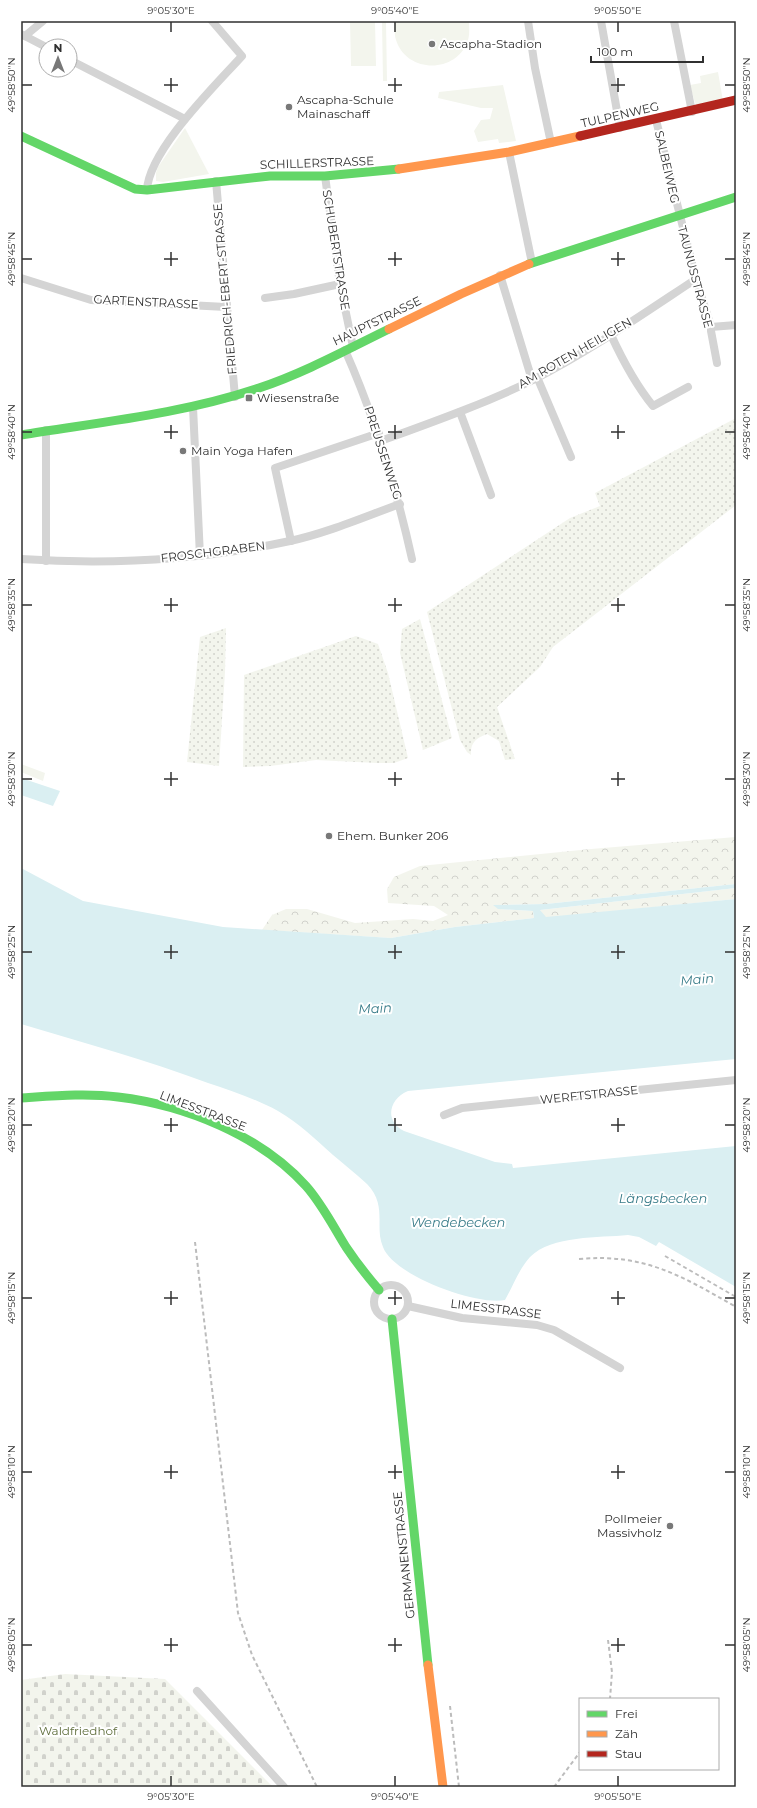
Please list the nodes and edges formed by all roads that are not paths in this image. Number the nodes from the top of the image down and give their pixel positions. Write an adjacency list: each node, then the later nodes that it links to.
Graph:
1 (43, 21): 6 (street)
2 (212, 21): 11 (street)
3 (528, 21): 15 (street)
4 (601, 21): 13 (street)
5 (674, 21): 10 (street)
6 (23, 35): 7 (street)
7 (38, 43)
8 (78, 64): 11 (street)
9 (736, 100): 10 (street, TULPENWEG)
10 (692, 112): 12 (street, TULPENWEG)
11 (185, 119): 19 (street)
12 (656, 120): 13 (street, TULPENWEG); 21 (street, SALBEIWEG)
13 (620, 128): 15 (street, TULPENWEG)
14 (21, 136): 19 (street, SCHILLERSTRASSE)
15 (551, 143): 16 (street, TULPENWEG)
16 (509, 152): 17 (street, SCHILLERSTRASSE); 22 (street)
17 (325, 176): 18 (street, SCHILLERSTRASSE); 26 (street, SCHUBERTSTRASSE)
18 (216, 181): 19 (street, SCHILLERSTRASSE); 28 (street, FRIEDRICH-EBERT-STRASSE)
19 (146, 190)
20 (736, 197): 21 (street, HAUPTSTRASSE)
21 (678, 215): 22 (street, HAUPTSTRASSE); 25 (street, TAUNUSSTRASSE)
22 (532, 263): 23 (street, HAUPTSTRASSE)
23 (500, 275): 32 (street, HAUPTSTRASSE); 34 (street)
24 (21, 278): 28 (street, GARTENSTRASSE)
25 (696, 279): 30 (street, TAUNUSSTRASSE); 31 (street, AM ROTEN HEILIGEN)
26 (340, 284): 27 (street); 32 (street, SCHUBERTSTRASSE)
27 (265, 298)
28 (226, 307): 36 (street, FRIEDRICH-EBERT-STRASSE)
29 (736, 325): 30 (street)
30 (712, 326): 33 (street, TAUNUSSTRASSE)
31 (611, 335): 34 (street, AM ROTEN HEILIGEN); 35 (street)
32 (349, 349): 36 (street, HAUPTSTRASSE); 41 (street, PREUSSENWEG)
33 (717, 363)
34 (535, 379): 38 (street, AM ROTEN HEILIGEN); 42 (street)
35 (688, 387)
36 (235, 397): 37 (street, HAUPTSTRASSE)
37 (193, 407): 39 (street, HAUPTSTRASSE); 46 (street)
38 (460, 412): 41 (street, AM ROTEN HEILIGEN); 43 (street)
39 (46, 430): 40 (street, HAUPTSTRASSE); 49 (street)
40 (21, 435)
41 (380, 437): 44 (street, PREUSSENWEG); 45 (street, AM ROTEN HEILIGEN)
42 (571, 457)
43 (491, 495)
44 (400, 504): 45 (street, FROSCHGRABEN); 48 (street, PREUSSENWEG)
45 (291, 541): 46 (street, FROSCHGRABEN)
46 (200, 556): 49 (street, FROSCHGRABEN)
47 (21, 559): 49 (street, FROSCHGRABEN)
48 (412, 559)
49 (46, 561)
50 (736, 1080): 52 (street, WERFTSTRASSE)
51 (21, 1098): 53 (street, LIMESSTRASSE)
52 (444, 1115)
53 (379, 1290): 54 (street); 55 (street)
54 (408, 1306): 55 (street); 56 (street, LIMESSTRASSE)
55 (392, 1319): 59 (street, GERMANENSTRASSE)
56 (620, 1368)
57 (197, 1691): 58 (street)
58 (284, 1787)
59 (444, 1787)

